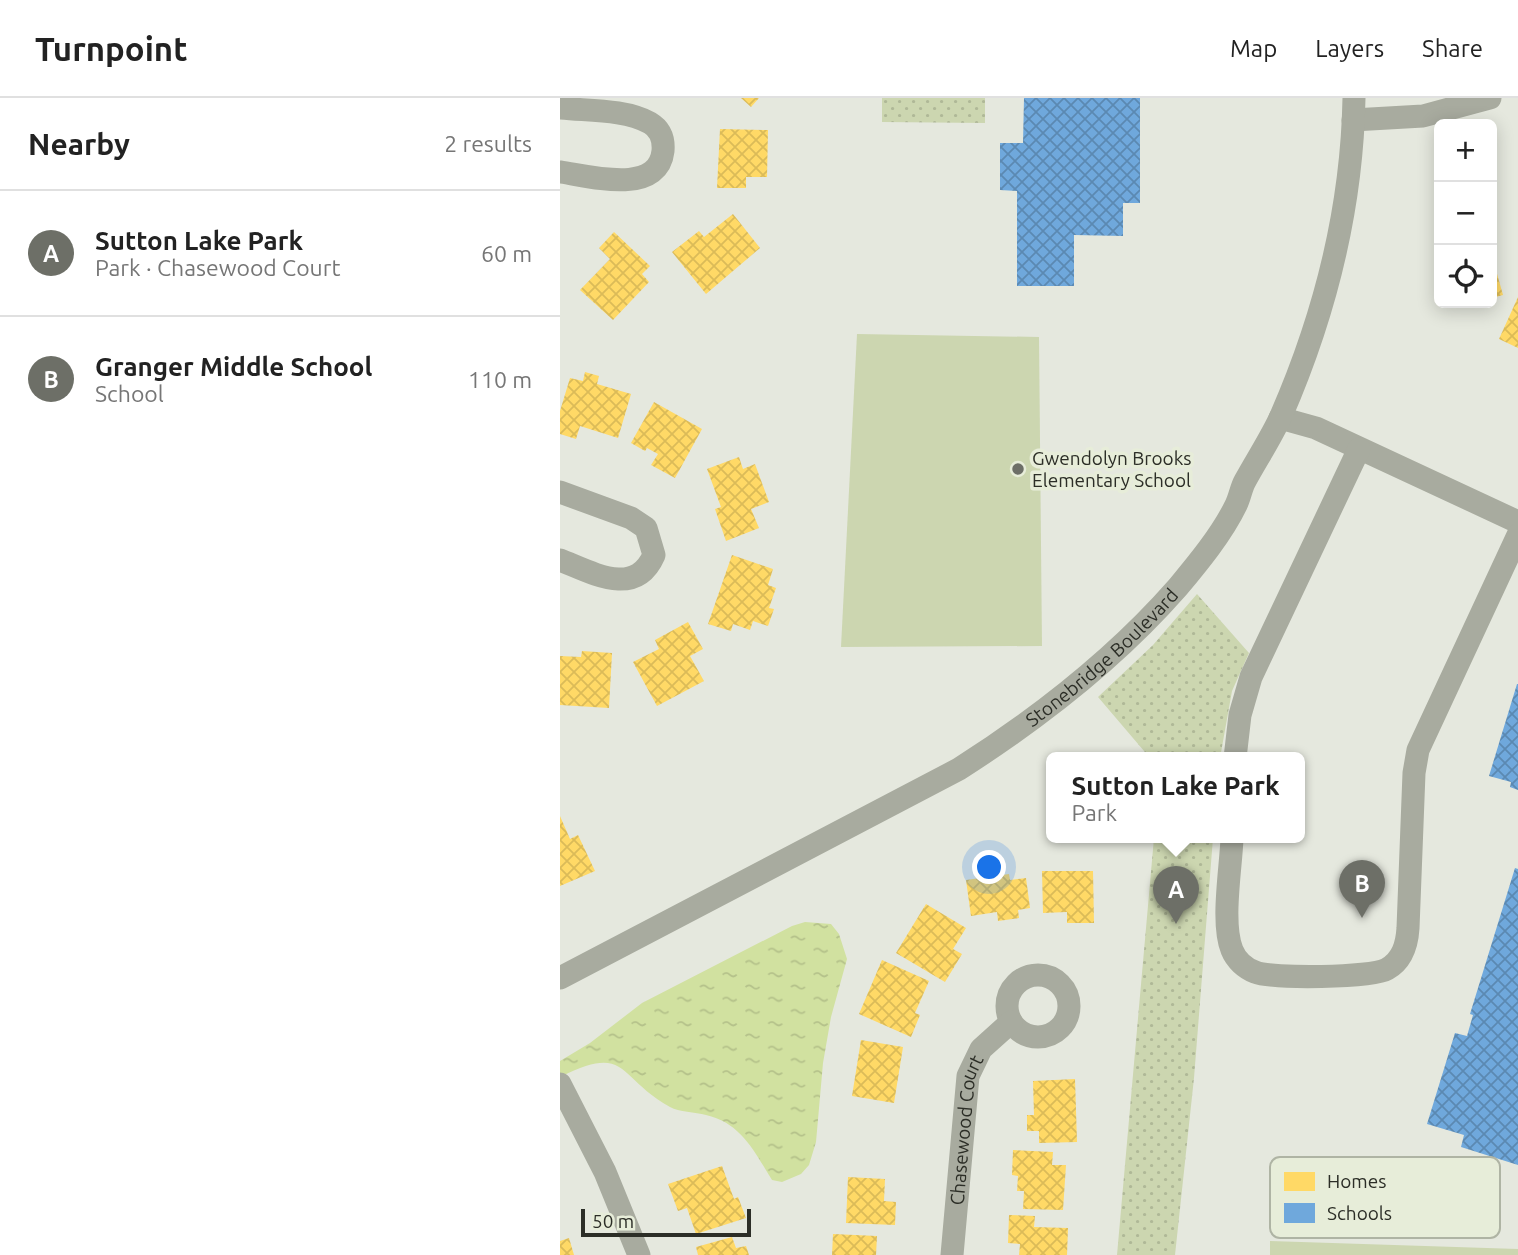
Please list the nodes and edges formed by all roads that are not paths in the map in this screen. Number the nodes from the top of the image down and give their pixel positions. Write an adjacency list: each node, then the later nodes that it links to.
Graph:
1 (1490, 98): 3 (street)
2 (560, 108): 4 (street)
3 (1354, 109): 5 (street, Stonebridge Boulevard)
4 (560, 172)
5 (1280, 418): 6 (street); 13 (street, Stonebridge Boulevard)
6 (1359, 449): 8 (street); 11 (street)
7 (560, 492): 10 (street)
8 (1518, 522)
9 (1518, 535): 12 (street)
10 (560, 561)
11 (1236, 752)
12 (1232, 843)
13 (560, 978)
14 (1012, 1022): 17 (street, Chasewood Court)
15 (562, 1087): 16 (street)
16 (639, 1255)
17 (952, 1255)

